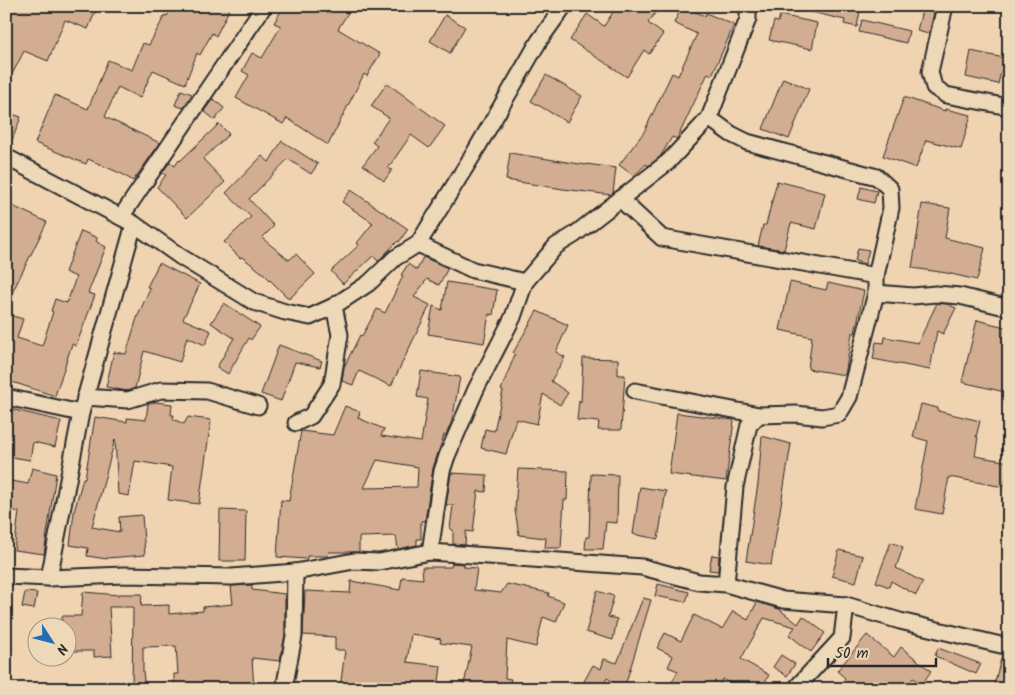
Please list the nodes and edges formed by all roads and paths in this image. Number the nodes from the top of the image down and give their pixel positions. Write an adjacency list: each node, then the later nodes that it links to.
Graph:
1 (264, 6): 9 (street)
2 (564, 6): 10 (street)
3 (748, 6): 6 (street)
4 (945, 6): 5 (street)
5 (1009, 107)
6 (709, 118): 8 (street); 11 (street)
7 (6, 157): 9 (street)
8 (620, 199): 11 (street); 12 (street)
9 (128, 220): 14 (street); 18 (street)
10 (418, 244): 12 (street); 14 (street)
11 (876, 276): 13 (street)
12 (525, 282): 23 (street)
13 (876, 293): 15 (street); 21 (street)
14 (334, 306): 22 (street)
15 (1009, 308)
16 (635, 391): 21 (street)
17 (6, 397): 20 (street)
18 (85, 397): 19 (street); 20 (street)
19 (258, 406)
20 (81, 413): 26 (street)
21 (759, 415): 27 (street)
22 (296, 423)
23 (430, 552): 24 (street); 27 (street)
24 (295, 572): 26 (street); 30 (street)
25 (6, 576): 26 (street)
26 (49, 578)
27 (726, 584): 28 (street)
28 (846, 605): 29 (street); 31 (street)
29 (1009, 647)
30 (284, 689)
31 (795, 689)

